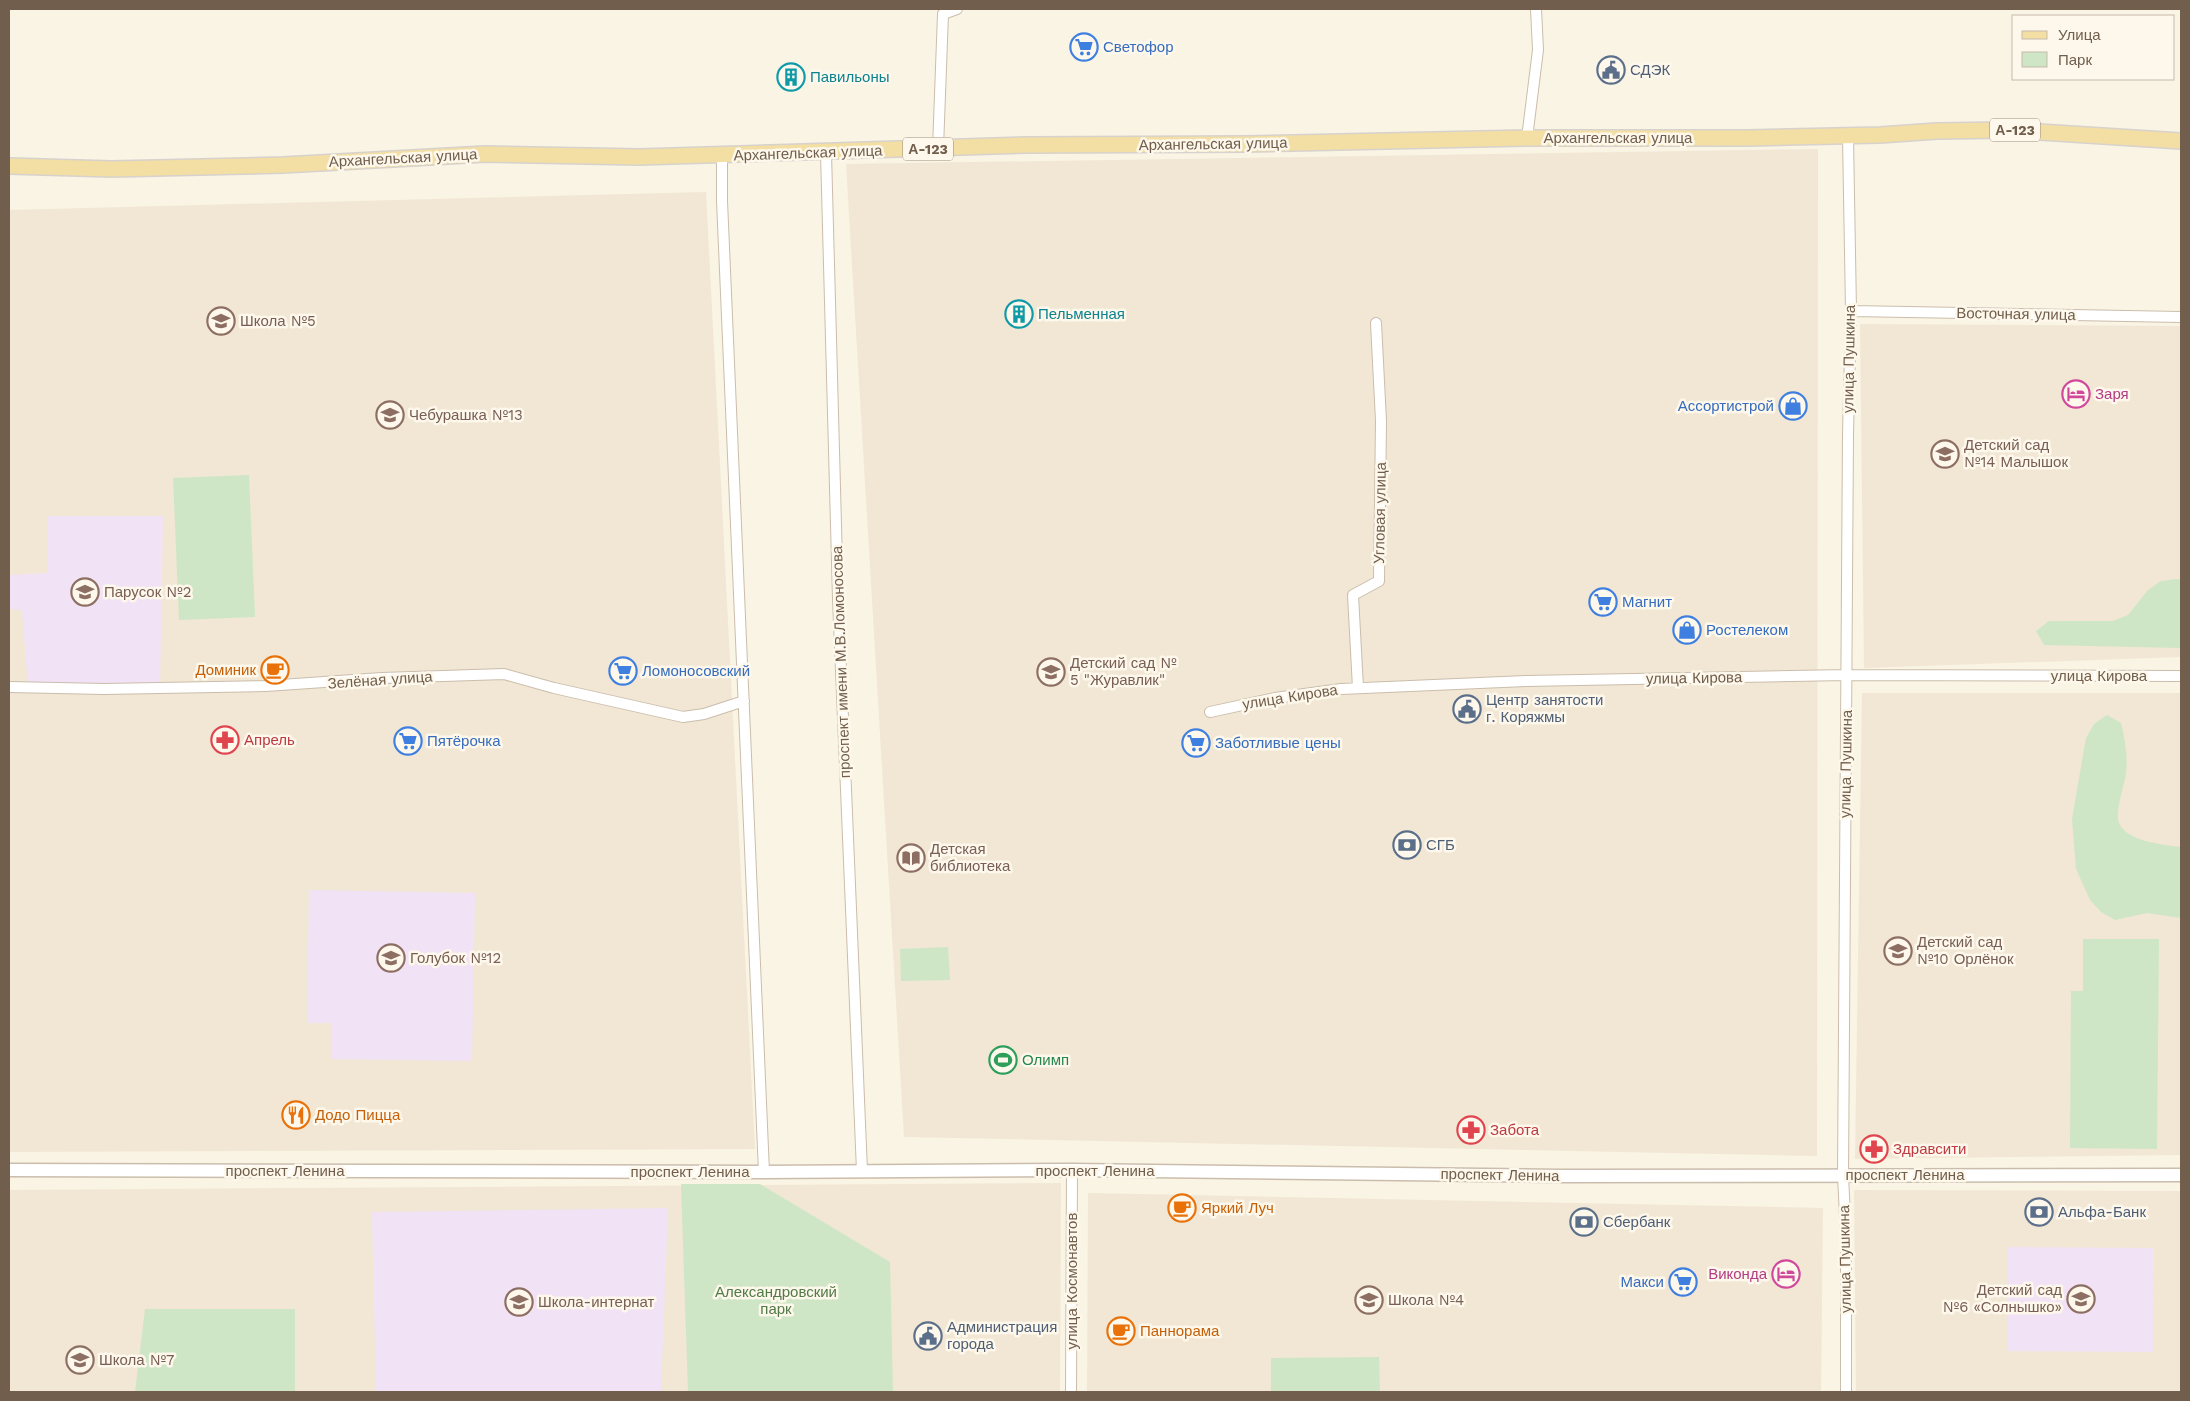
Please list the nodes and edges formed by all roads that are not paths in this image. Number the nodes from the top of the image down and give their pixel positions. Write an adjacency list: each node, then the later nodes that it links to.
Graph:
1 (957, 9): 6 (street)
2 (1536, 9): 4 (street)
3 (1848, 136): 4 (main road, Архангельская улица / А-123); 5 (main road, А-123); 10 (street, улица Пушкина)
4 (1527, 138): 6 (main road, Архангельская улица / А-123)
5 (2181, 141)
6 (938, 148): 7 (main road, Архангельская улица / А-123)
7 (826, 153): 8 (main road, Архангельская улица / А-123); 22 (street, проспект имени М.В.Ломоносова)
8 (722, 156): 9 (main road, Архангельская улица / А-123); 17 (street)
9 (9, 166)
10 (1851, 311): 11 (street, Восточная улица); 13 (street, улица Пушкина)
11 (2181, 318)
12 (1376, 323): 16 (street, Угловая улица)
13 (1847, 675): 14 (street, улица Кирова); 16 (street, улица Кирова); 23 (street, улица Пушкина)
14 (2181, 676)
15 (9, 687): 17 (street, Зелёная улица)
16 (1358, 688): 18 (street, улица Кирова)
17 (744, 701): 21 (street)
18 (1210, 712)
19 (9, 1170): 21 (street, проспект Ленина)
20 (1072, 1170): 22 (street, проспект Ленина); 23 (street, проспект Ленина); 25 (street, улица Космонавтов)
21 (764, 1172): 22 (street, проспект Ленина)
22 (862, 1172)
23 (1844, 1175): 24 (street, проспект Ленина); 26 (street, улица Пушкина)
24 (2181, 1176)
25 (1071, 1392)
26 (1846, 1392)

